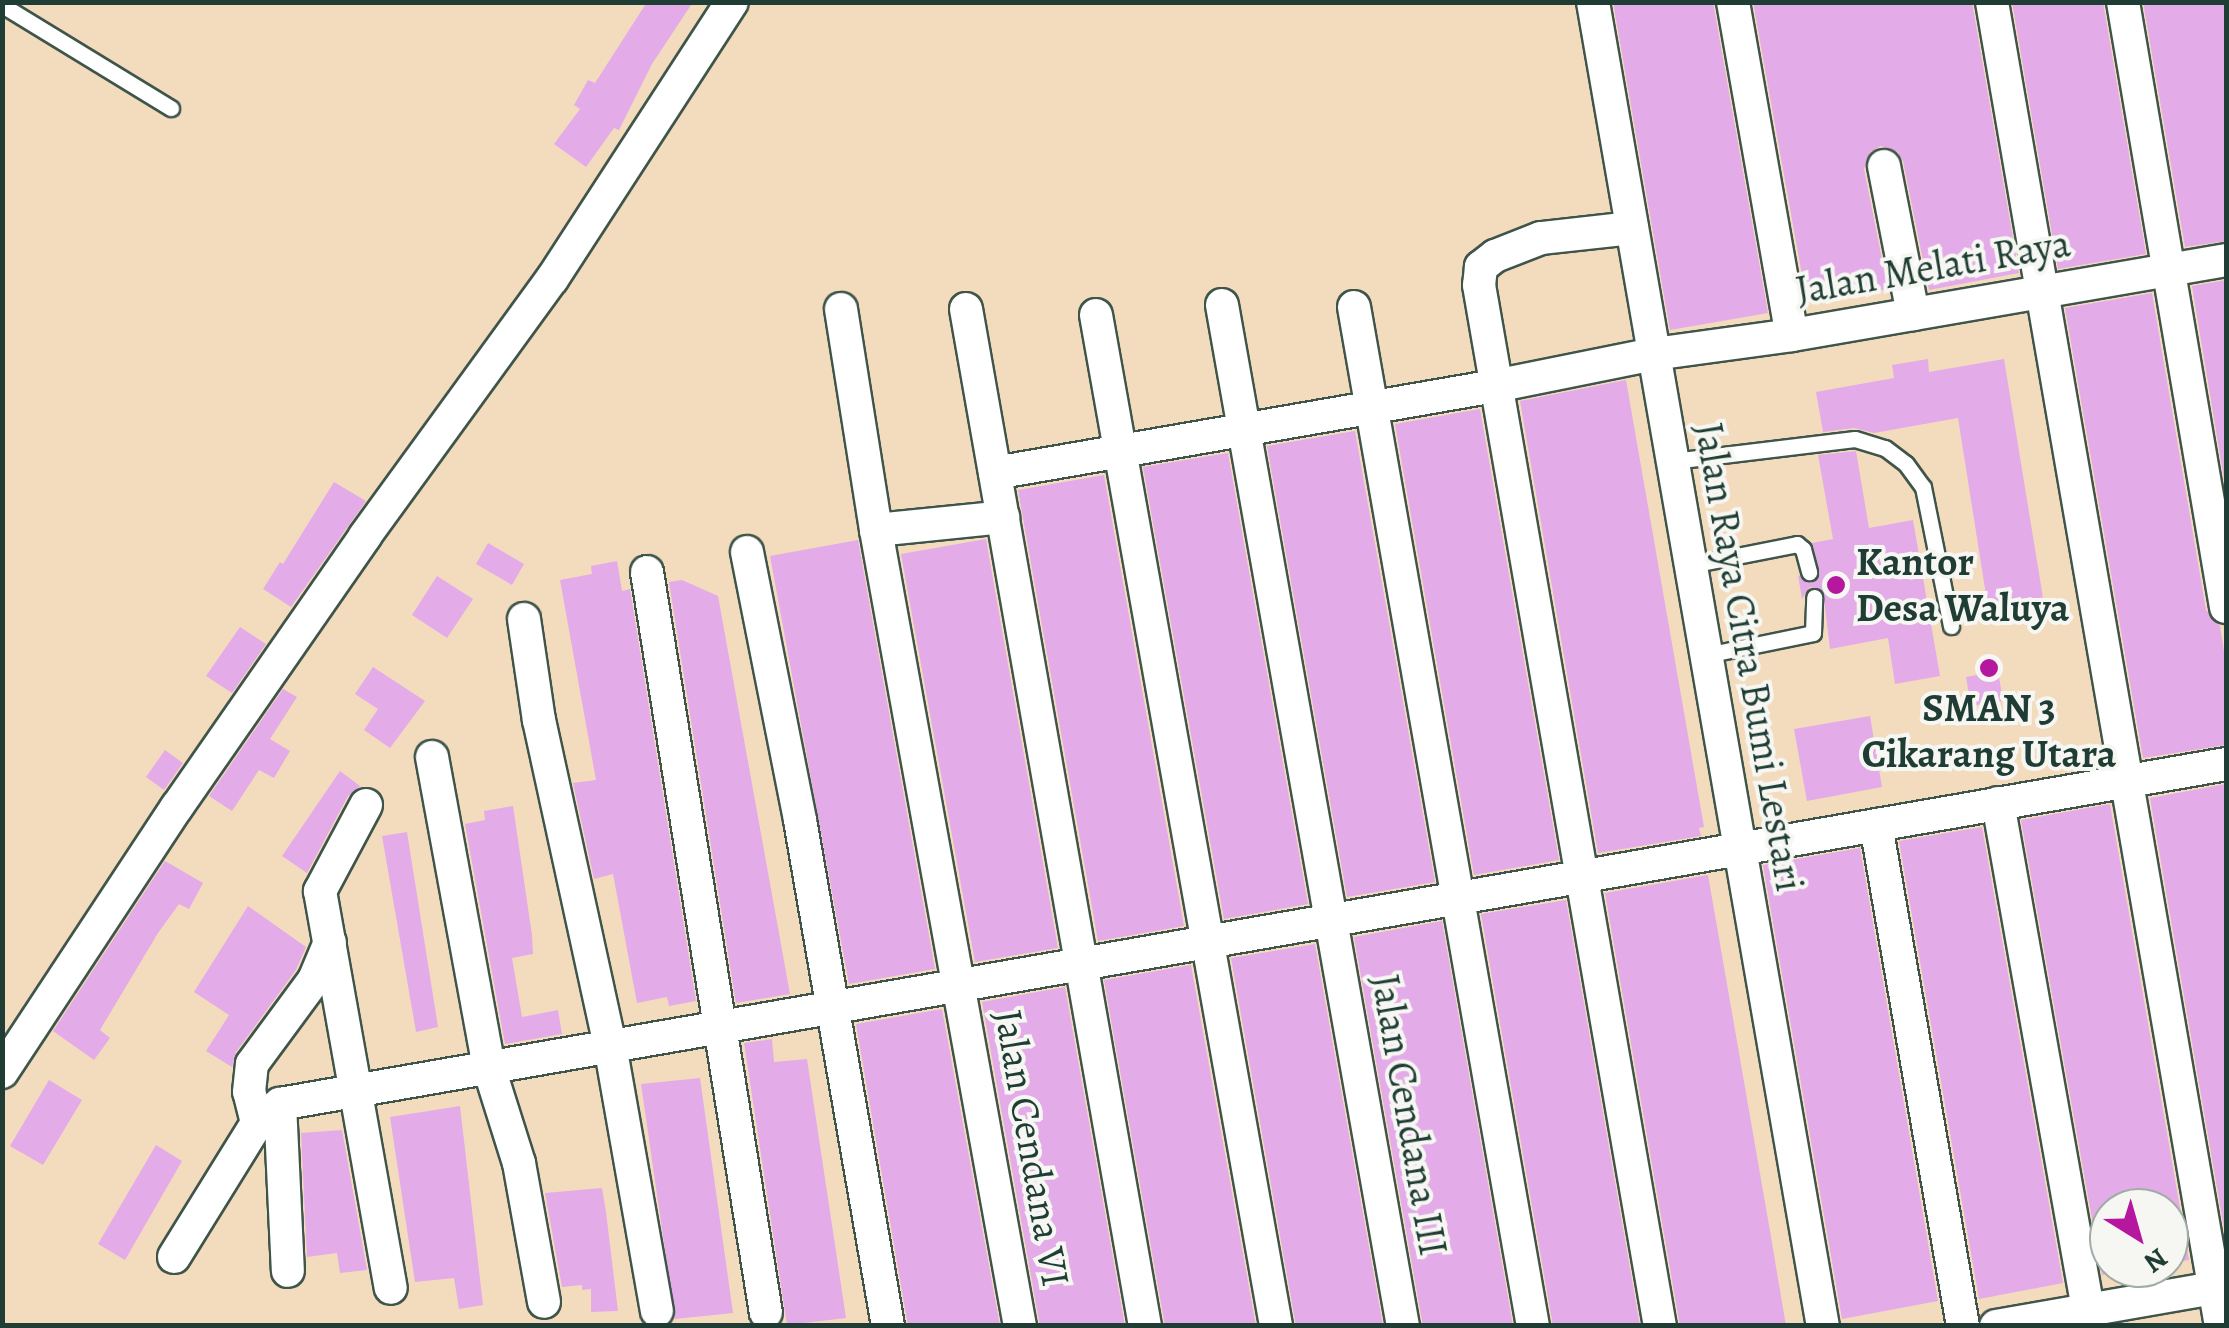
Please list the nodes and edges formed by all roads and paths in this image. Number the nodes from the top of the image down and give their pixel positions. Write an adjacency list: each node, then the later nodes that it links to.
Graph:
1 (732, 2): 56 (street)
2 (1593, 2): 9 (street, Jalan Raya Citra Bumi Lestari)
3 (1732, 2): 19 (street)
4 (1992, 2): 12 (street)
5 (2123, 2): 11 (street)
6 (2, 5): 7 (lane)
7 (171, 108)
8 (1884, 166): 17 (street)
9 (1632, 228): 20 (street, Jalan Raya Citra Bumi Lestari); 21 (street)
10 (2226, 260): 11 (street, Jalan Melati Raya)
11 (2167, 270): 12 (street, Jalan Melati Raya); 34 (street)
12 (2043, 292): 17 (street, Jalan Melati Raya); 40 (street)
13 (1222, 305): 23 (street, Jalan Cendana III)
14 (1354, 308): 22 (street)
15 (841, 309): 28 (street, Jalan Cendana VI)
16 (966, 309): 26 (street)
17 (1912, 314): 19 (street, Jalan Melati Raya)
18 (1096, 316): 24 (street)
19 (1792, 335): 20 (street, Jalan Melati Raya)
20 (1654, 354): 21 (street, Jalan Melati Raya); 25 (street, Jalan Raya Citra Bumi Lestari)
21 (1495, 386): 22 (street, Jalan Melati Raya); 45 (street)
22 (1372, 408): 23 (street, Jalan Melati Raya); 46 (street)
23 (1244, 429): 24 (street, Jalan Melati Raya); 47 (street, Jalan Cendana III)
24 (1120, 451): 26 (street, Jalan Melati Raya); 48 (street)
25 (1673, 461): 30 (street, Jalan Raya Citra Bumi Lestari); 36 (lane)
26 (994, 472): 27 (street)
27 (1002, 517): 28 (street); 50 (street)
28 (876, 530): 51 (street, Jalan Cendana VI)
29 (747, 552): 52 (street)
30 (1691, 565): 32 (lane); 37 (street, Jalan Raya Citra Bumi Lestari)
31 (647, 572): 53 (street)
32 (1809, 572)
33 (1814, 597): 37 (lane)
34 (2226, 607)
35 (524, 620): 54 (street)
36 (1952, 626)
37 (1706, 656): 44 (street, Jalan Raya Citra Bumi Lestari)
38 (432, 757): 55 (street)
39 (2226, 764): 40 (street)
40 (2128, 781): 41 (street); 61 (street)
41 (1998, 804): 43 (street); 66 (street)
42 (366, 805): 49 (street)
43 (1876, 825): 44 (street); 75 (street)
44 (1738, 850): 45 (street); 74 (street, Jalan Raya Citra Bumi Lestari)
45 (1581, 876): 46 (street); 73 (street)
46 (1458, 898): 47 (street); 72 (street)
47 (1331, 920): 48 (street); 71 (street, Jalan Cendana III)
48 (1208, 941): 50 (street); 70 (street)
49 (330, 942): 57 (street); 58 (street)
50 (1082, 964): 51 (street); 69 (street)
51 (960, 985): 52 (street); 68 (street, Jalan Cendana VI)
52 (832, 1008): 53 (street); 67 (street)
53 (720, 1026): 54 (street); 65 (street)
54 (610, 1045): 55 (street); 64 (street)
55 (489, 1068): 57 (street); 63 (street)
56 (2, 1072)
57 (357, 1091): 58 (street); 62 (street)
58 (268, 1114): 59 (street); 60 (street)
59 (174, 1257)
60 (288, 1271)
61 (2221, 1287): 66 (street); 77 (street)
62 (390, 1288)
63 (544, 1302)
64 (657, 1310)
65 (766, 1313)
66 (2090, 1318): 76 (street)
67 (888, 1326)
68 (1020, 1326)
69 (1146, 1326)
70 (1276, 1326)
71 (1403, 1326)
72 (1533, 1326)
73 (1660, 1326)
74 (1823, 1326)
75 (1963, 1326)
76 (1996, 1326)
77 (2221, 1326)

